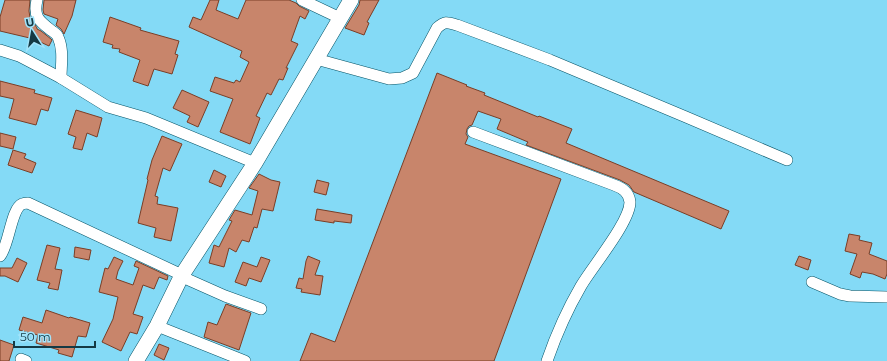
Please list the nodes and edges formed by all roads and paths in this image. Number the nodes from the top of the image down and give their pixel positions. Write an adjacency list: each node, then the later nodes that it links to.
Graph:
1 (37, 0): 7 (street)
2 (302, 0): 4 (street)
3 (351, 0): 4 (street)
4 (340, 18): 6 (street)
5 (0, 50): 7 (street)
6 (316, 59): 9 (street); 10 (street)
7 (61, 78): 10 (street)
8 (473, 132): 19 (street)
9 (787, 160)
10 (255, 163): 12 (street)
11 (0, 256): 12 (street)
12 (182, 275): 15 (street); 16 (street)
13 (812, 282): 14 (street)
14 (887, 297)
15 (261, 309)
16 (157, 326): 17 (street); 18 (street)
17 (136, 361)
18 (245, 361)
19 (547, 361)

